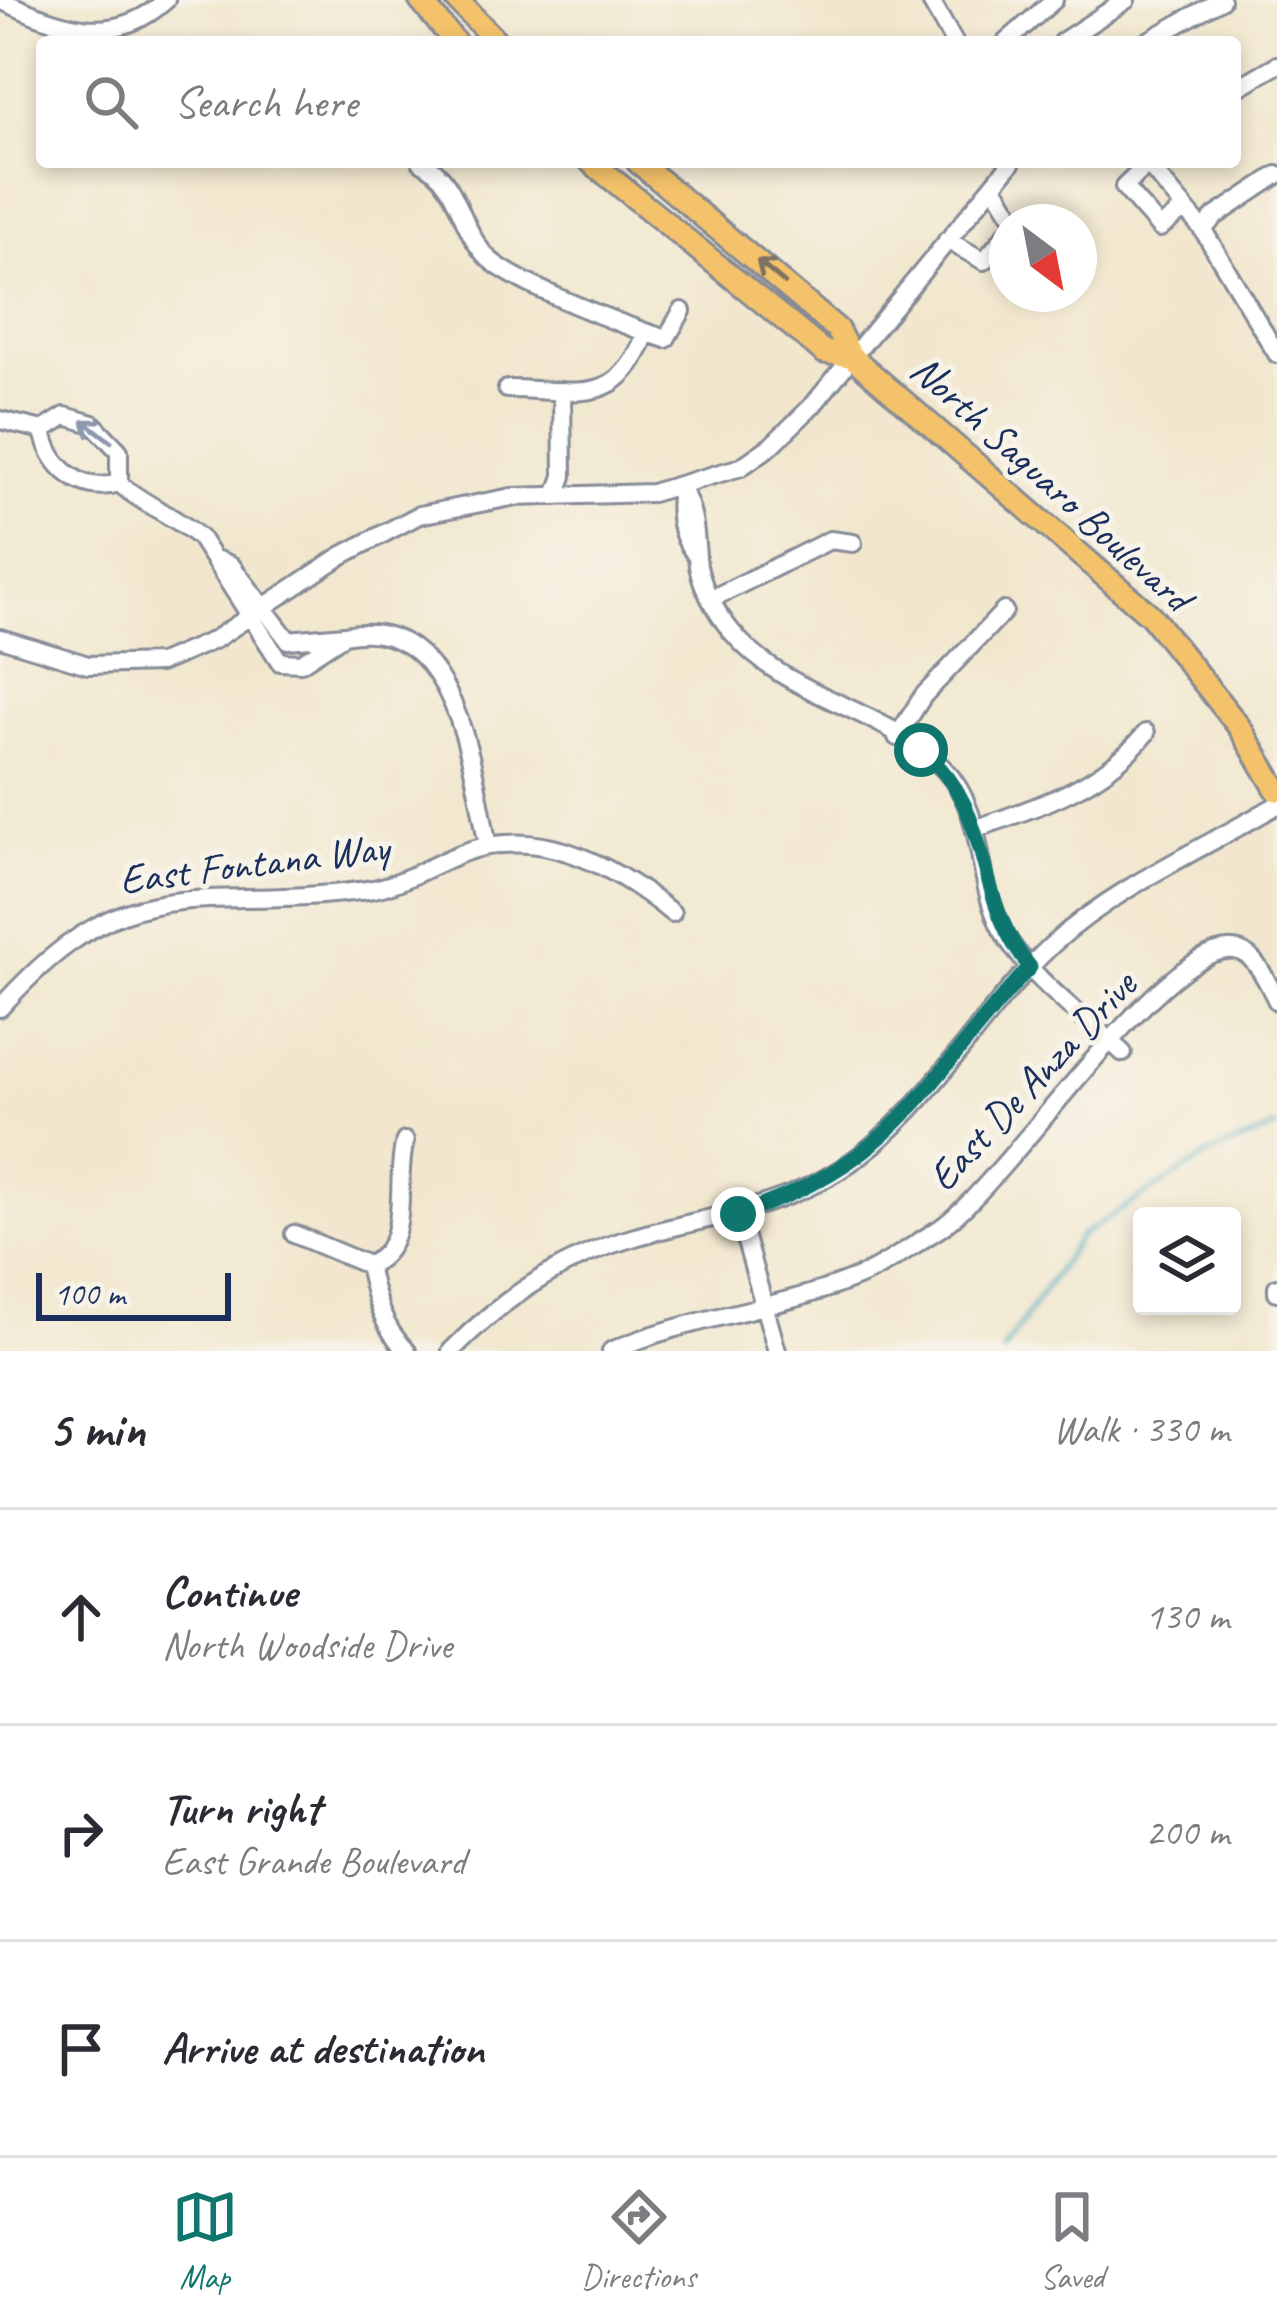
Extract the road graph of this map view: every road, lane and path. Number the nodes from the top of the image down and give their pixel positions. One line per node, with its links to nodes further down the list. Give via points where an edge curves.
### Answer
1 (0, 0): 2 (street, via 58,26 98,32)
2 (166, 0)
3 (420, 0): 10 (main road)
4 (457, 0): 11 (main road)
5 (930, 0): 12 (street)
6 (1054, 0): 13 (street)
7 (1126, 0): 9 (street)
8 (1221, 0): 15 (street)
9 (1099, 7): 14 (street)
10 (450, 36)
11 (491, 36)
12 (951, 36)
13 (1013, 36)
14 (1068, 36)
15 (1157, 36)
16 (1277, 64): 17 (street)
17 (1241, 85)
18 (428, 168): 32 (street, via 505,272)
19 (599, 168): 34 (main road, North Saguaro Boulevard, via 824,352)
20 (645, 168): 34 (main road, North Saguaro Boulevard, one-way to 20, via 837,329)
21 (1007, 168): 25 (street)
22 (1142, 168): 27 (street, via 1124,187 1160,228)
23 (1151, 168): 27 (street)
24 (1277, 175): 28 (street)
25 (993, 185): 26 (street); 29 (street)
26 (1005, 204)
27 (1185, 208): 28 (street)
28 (1204, 230): 33 (street)
29 (947, 240): 30 (street, via 985,262); 34 (street)
30 (989, 257)
31 (682, 311): 32 (street, via 666,339)
32 (646, 333): 36 (street, via 622,380)
33 (1277, 354)
34 (851, 356): 40 (street, via 756,458); 52 (main road, North Saguaro Boulevard, via 1151,616 1240,728)
35 (507, 389): 36 (street)
36 (557, 391): 41 (street, via 563,476)
37 (0, 420): 38 (street)
38 (43, 430): 39 (street, via 66,473 91,486); 39 (street, one-way to 38, via 122,458 93,424 65,416)
39 (119, 483): 45 (street, via 146,507 184,523 231,566)
40 (681, 488): 41 (street); 43 (street, via 687,544)
41 (556, 496): 45 (street, via 467,502 419,515)
42 (853, 544): 43 (street, via 830,540)
43 (711, 599): 51 (street, via 750,652)
44 (1004, 611): 51 (street, via 923,696)
45 (255, 613): 47 (street, via 180,657 137,666 88,665); 48 (street); 49 (street, via 269,652)
46 (344, 635): 48 (street); 49 (street); 55 (street, via 394,639 441,681 466,734)
47 (0, 638)
48 (294, 643): 49 (street)
49 (292, 664)
50 (1147, 733): 54 (street, via 1091,781)
51 (897, 737): 54 (street, via 944,768)
52 (1277, 790)
53 (1277, 805): 57 (street, via 1090,914)
54 (977, 828): 57 (street, via 994,911)
55 (488, 846): 56 (street, East Fontana Way, via 548,846 582,857); 59 (street, East Fontana Way, via 366,890 126,909 54,951)
56 (672, 913)
57 (1030, 967): 60 (street); 63 (street, via 880,1140 824,1180)
58 (1277, 1001): 60 (street, East De Anza Drive, via 1250,956 1226,950 1151,996)
59 (0, 1008)
60 (1108, 1039): 61 (street); 66 (street, East De Anza Drive, via 1003,1172 943,1227 866,1274)
61 (1123, 1053)
62 (405, 1142): 65 (street, via 395,1245)
63 (738, 1214): 66 (street); 68 (street, via 638,1236 565,1264 504,1303)
64 (294, 1234): 65 (street)
65 (368, 1265): 67 (street, via 390,1334)
66 (766, 1306): 69 (street, East De Anza Drive); 70 (street)
67 (407, 1351)
68 (451, 1351)
69 (610, 1351)
70 (777, 1351)

